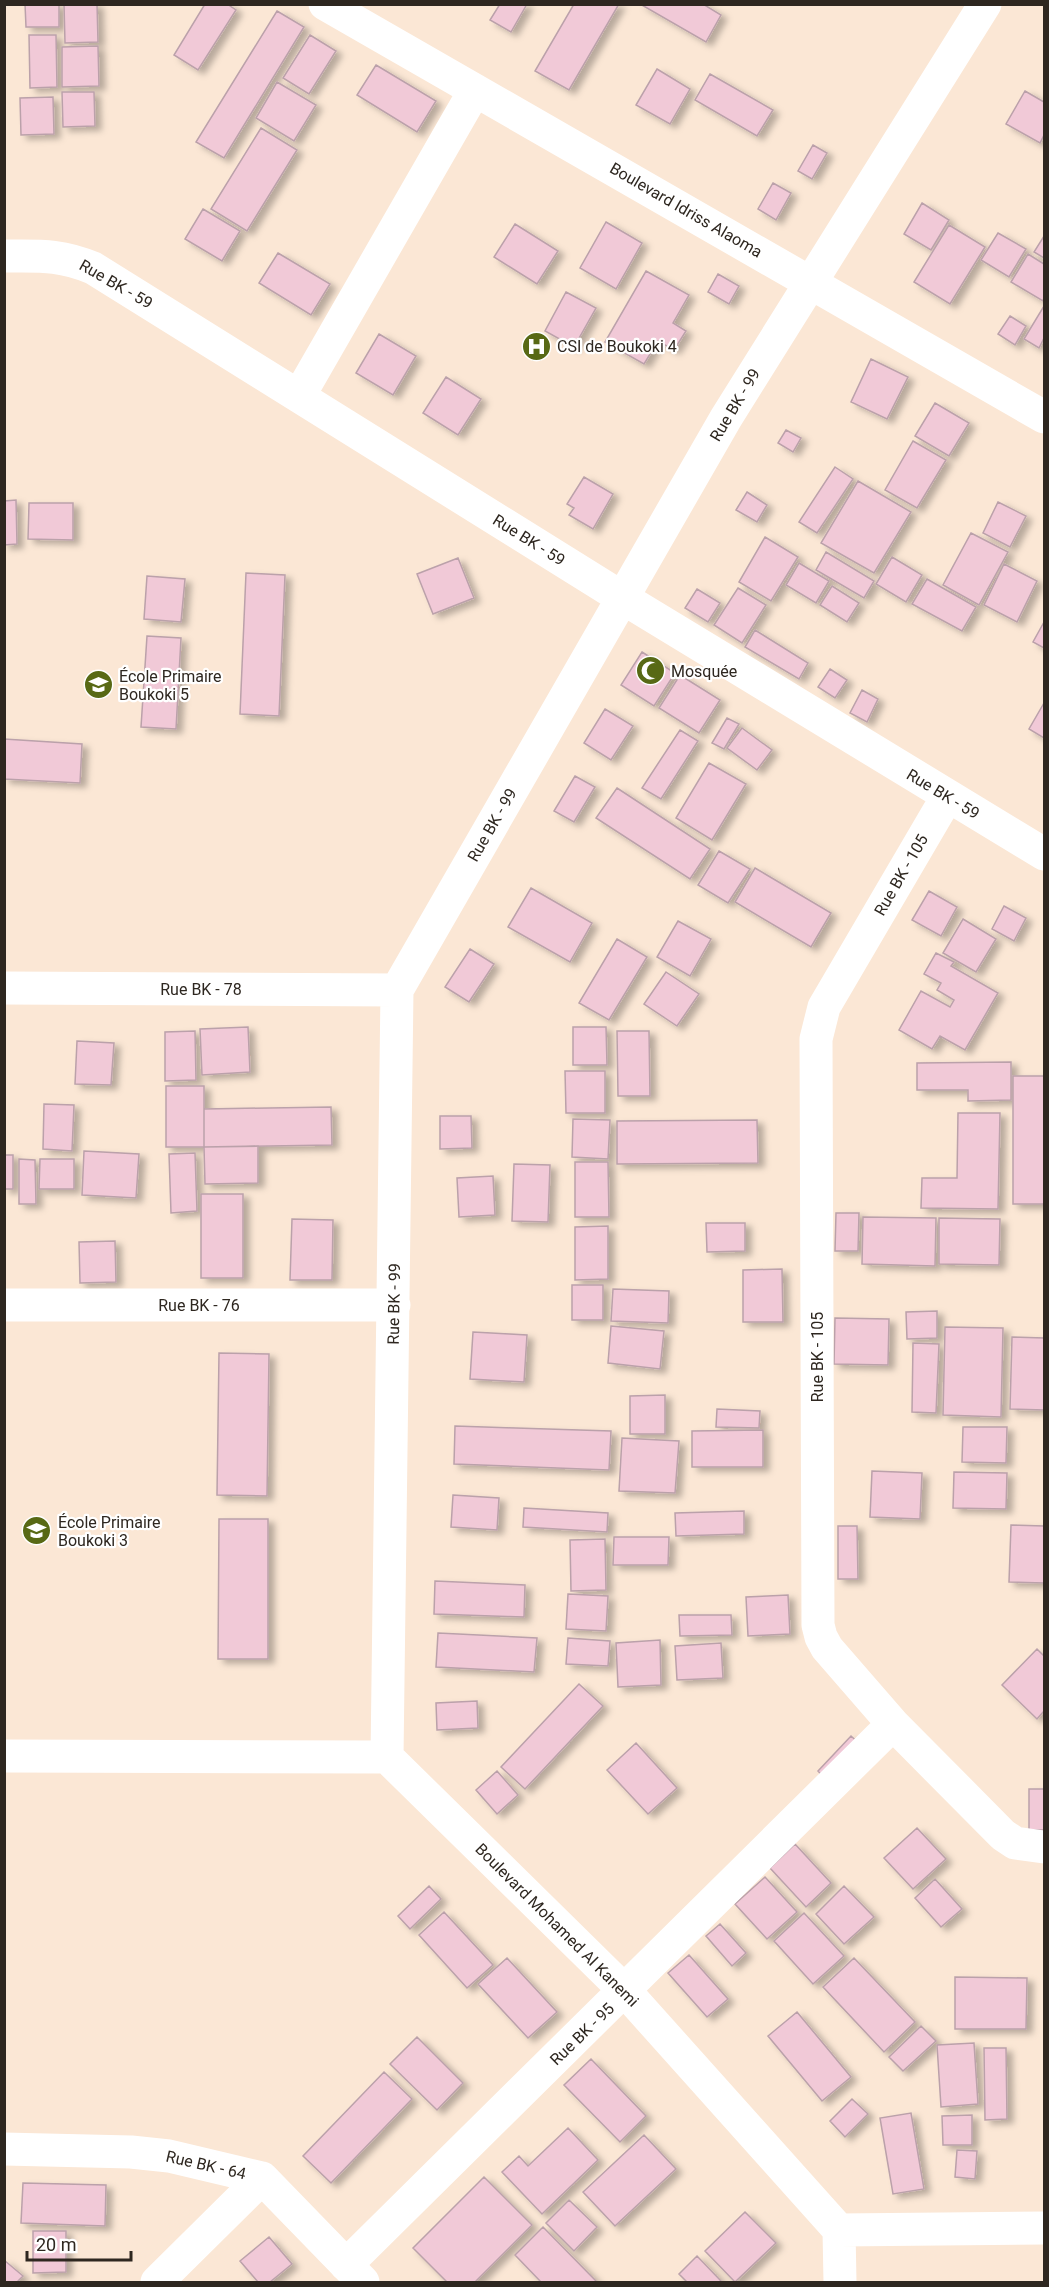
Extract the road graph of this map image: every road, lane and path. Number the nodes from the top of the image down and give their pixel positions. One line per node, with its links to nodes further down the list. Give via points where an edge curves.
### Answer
1 (326, 4): 3 (street, Boulevard Idriss Alaoma)
2 (985, 4): 5 (street, Rue BK - 99)
3 (476, 90): 5 (street, Boulevard Idriss Alaoma); 6 (street)
4 (4, 256): 6 (street, Rue BK - 59, via 52,256 93,268)
5 (811, 281): 7 (street, Boulevard Idriss Alaoma); 8 (street, Rue BK - 99)
6 (299, 396): 8 (street, Rue BK - 59)
7 (1044, 417)
8 (621, 597): 9 (street, Rue BK - 59); 12 (street, Rue BK - 99)
9 (947, 797): 10 (street, Rue BK - 59); 15 (street, Rue BK - 105, via 824,1007 816,1039 818,1625 827,1648)
10 (1044, 854)
11 (4, 988): 12 (street, Rue BK - 78)
12 (397, 990): 14 (street, Rue BK - 99)
13 (4, 1305): 14 (street, Rue BK - 76)
14 (394, 1305): 17 (street, Rue BK - 99)
15 (893, 1724): 18 (street, Rue BK - 105, via 1003,1835 1015,1843); 19 (street, Rue BK - 95)
16 (4, 1756): 17 (street)
17 (387, 1757): 19 (street, Boulevard Mohamed Al Kanemi)
18 (1044, 1847)
19 (625, 1991): 23 (street, Boulevard Mohamed Al Kanemi); 24 (street, Rue BK - 95)
20 (4, 2149): 21 (street, Rue BK - 64, via 160,2154)
21 (262, 2178): 24 (street, Rue BK - 64); 25 (street)
22 (1044, 2228): 23 (street)
23 (839, 2230): 26 (street)
24 (354, 2274)
25 (156, 2283)
26 (840, 2283)

